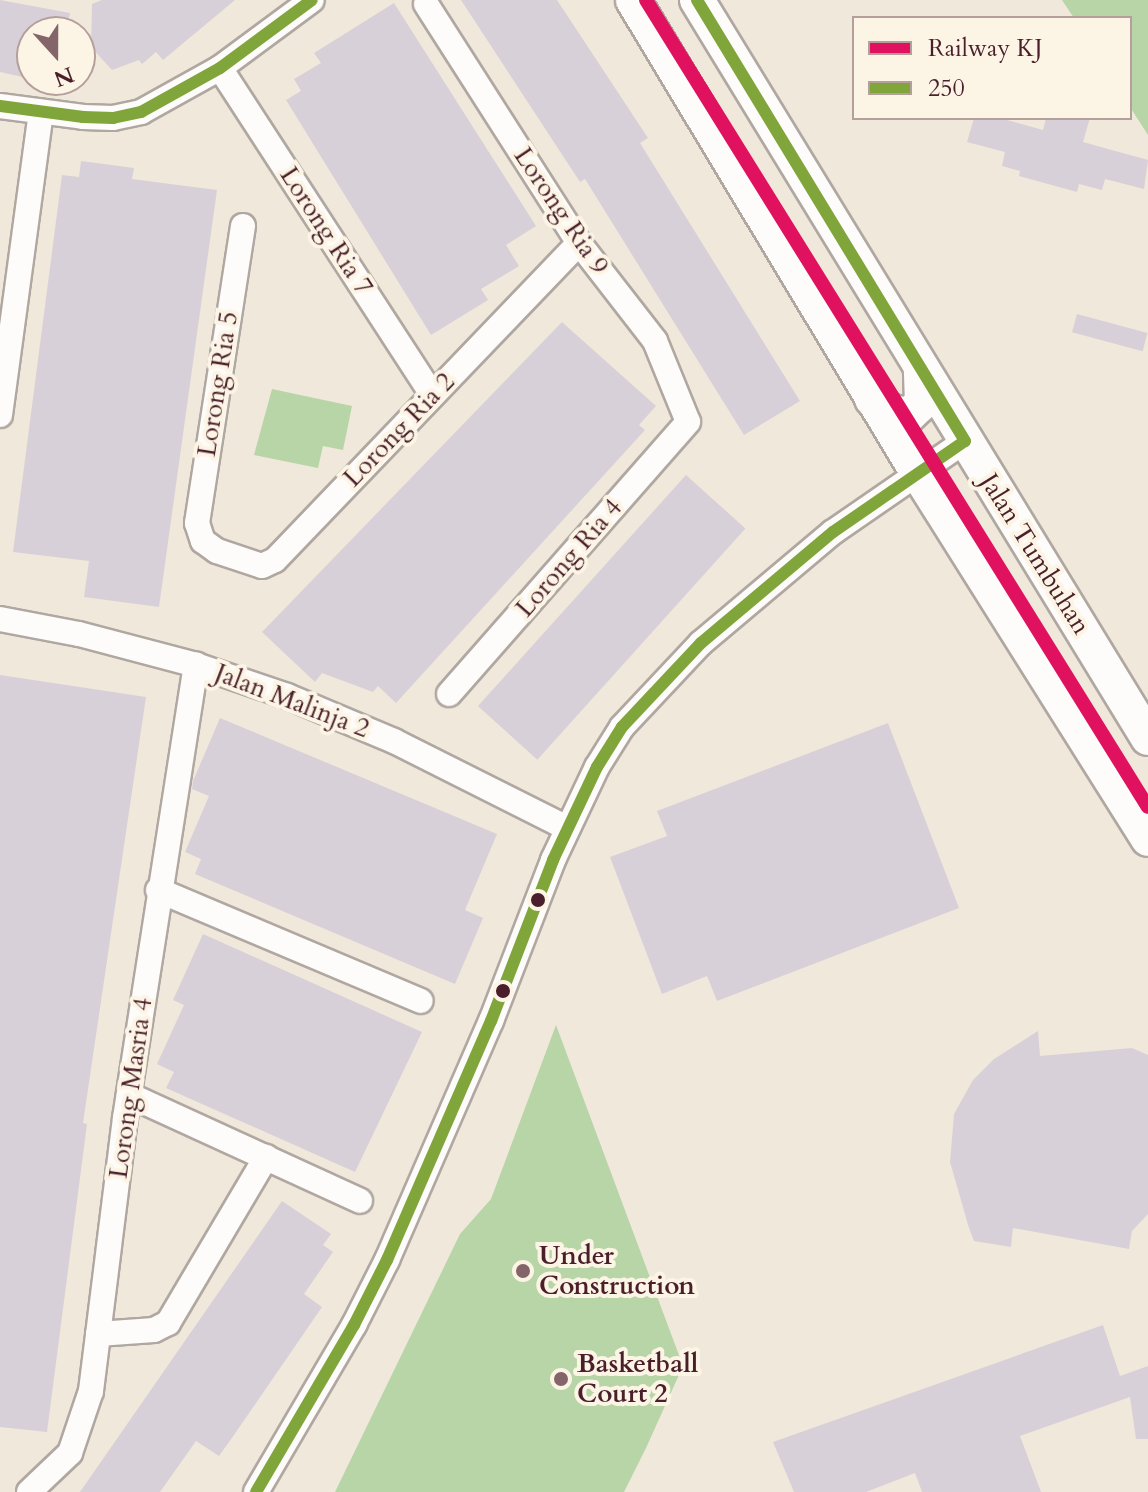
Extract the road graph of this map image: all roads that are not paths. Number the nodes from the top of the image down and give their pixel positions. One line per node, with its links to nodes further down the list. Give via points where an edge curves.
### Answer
1 (312, 0): 5 (street)
2 (633, 0): 12 (main road)
3 (697, 0): 10 (main road, Jalan Tumbuhan)
4 (426, 4): 9 (street, Lorong Ria 9)
5 (220, 68): 7 (street, via 154,107 127,115); 11 (street, Lorong Ria 7)
6 (0, 106): 7 (street)
7 (41, 112): 13 (street)
8 (243, 226): 18 (street, Lorong Ria 5, via 197,523)
9 (579, 243): 11 (street, Lorong Ria 2); 14 (street, Lorong Ria 9, via 655,341)
10 (921, 368): 12 (main road, via 922,403 909,415); 15 (main road, Jalan Tumbuhan)
11 (432, 394): 18 (street, Lorong Ria 2, via 272,563 256,566)
12 (872, 399): 16 (main road)
13 (0, 415)
14 (688, 422): 22 (street, Lorong Ria 4)
15 (965, 441): 16 (street); 17 (main road, Jalan Tumbuhan)
16 (919, 475): 19 (main road); 24 (street, via 833,532 701,643 622,727)
17 (1026, 538): 19 (main road, via 994,509 980,507 967,514 962,529); 23 (main road, Jalan Tumbuhan)
18 (203, 541)
19 (975, 565): 25 (main road)
20 (0, 619): 21 (street, Jalan Malinja 2)
21 (196, 665): 24 (street, Jalan Malinja 2, via 394,741); 26 (street, Lorong Masria 4)
22 (449, 694)
23 (1148, 738)
24 (567, 828): 33 (street, via 387,1260)
25 (1148, 839)
26 (158, 890): 27 (street); 28 (street, Lorong Masria 4)
27 (421, 1001)
28 (129, 1095): 29 (street); 31 (street, Lorong Masria 4)
29 (266, 1157): 30 (street); 31 (street, via 168,1323 154,1330)
30 (360, 1201)
31 (98, 1334): 32 (street, Lorong Masria 4, via 91,1391 70,1453)
32 (29, 1492)
33 (256, 1492)

